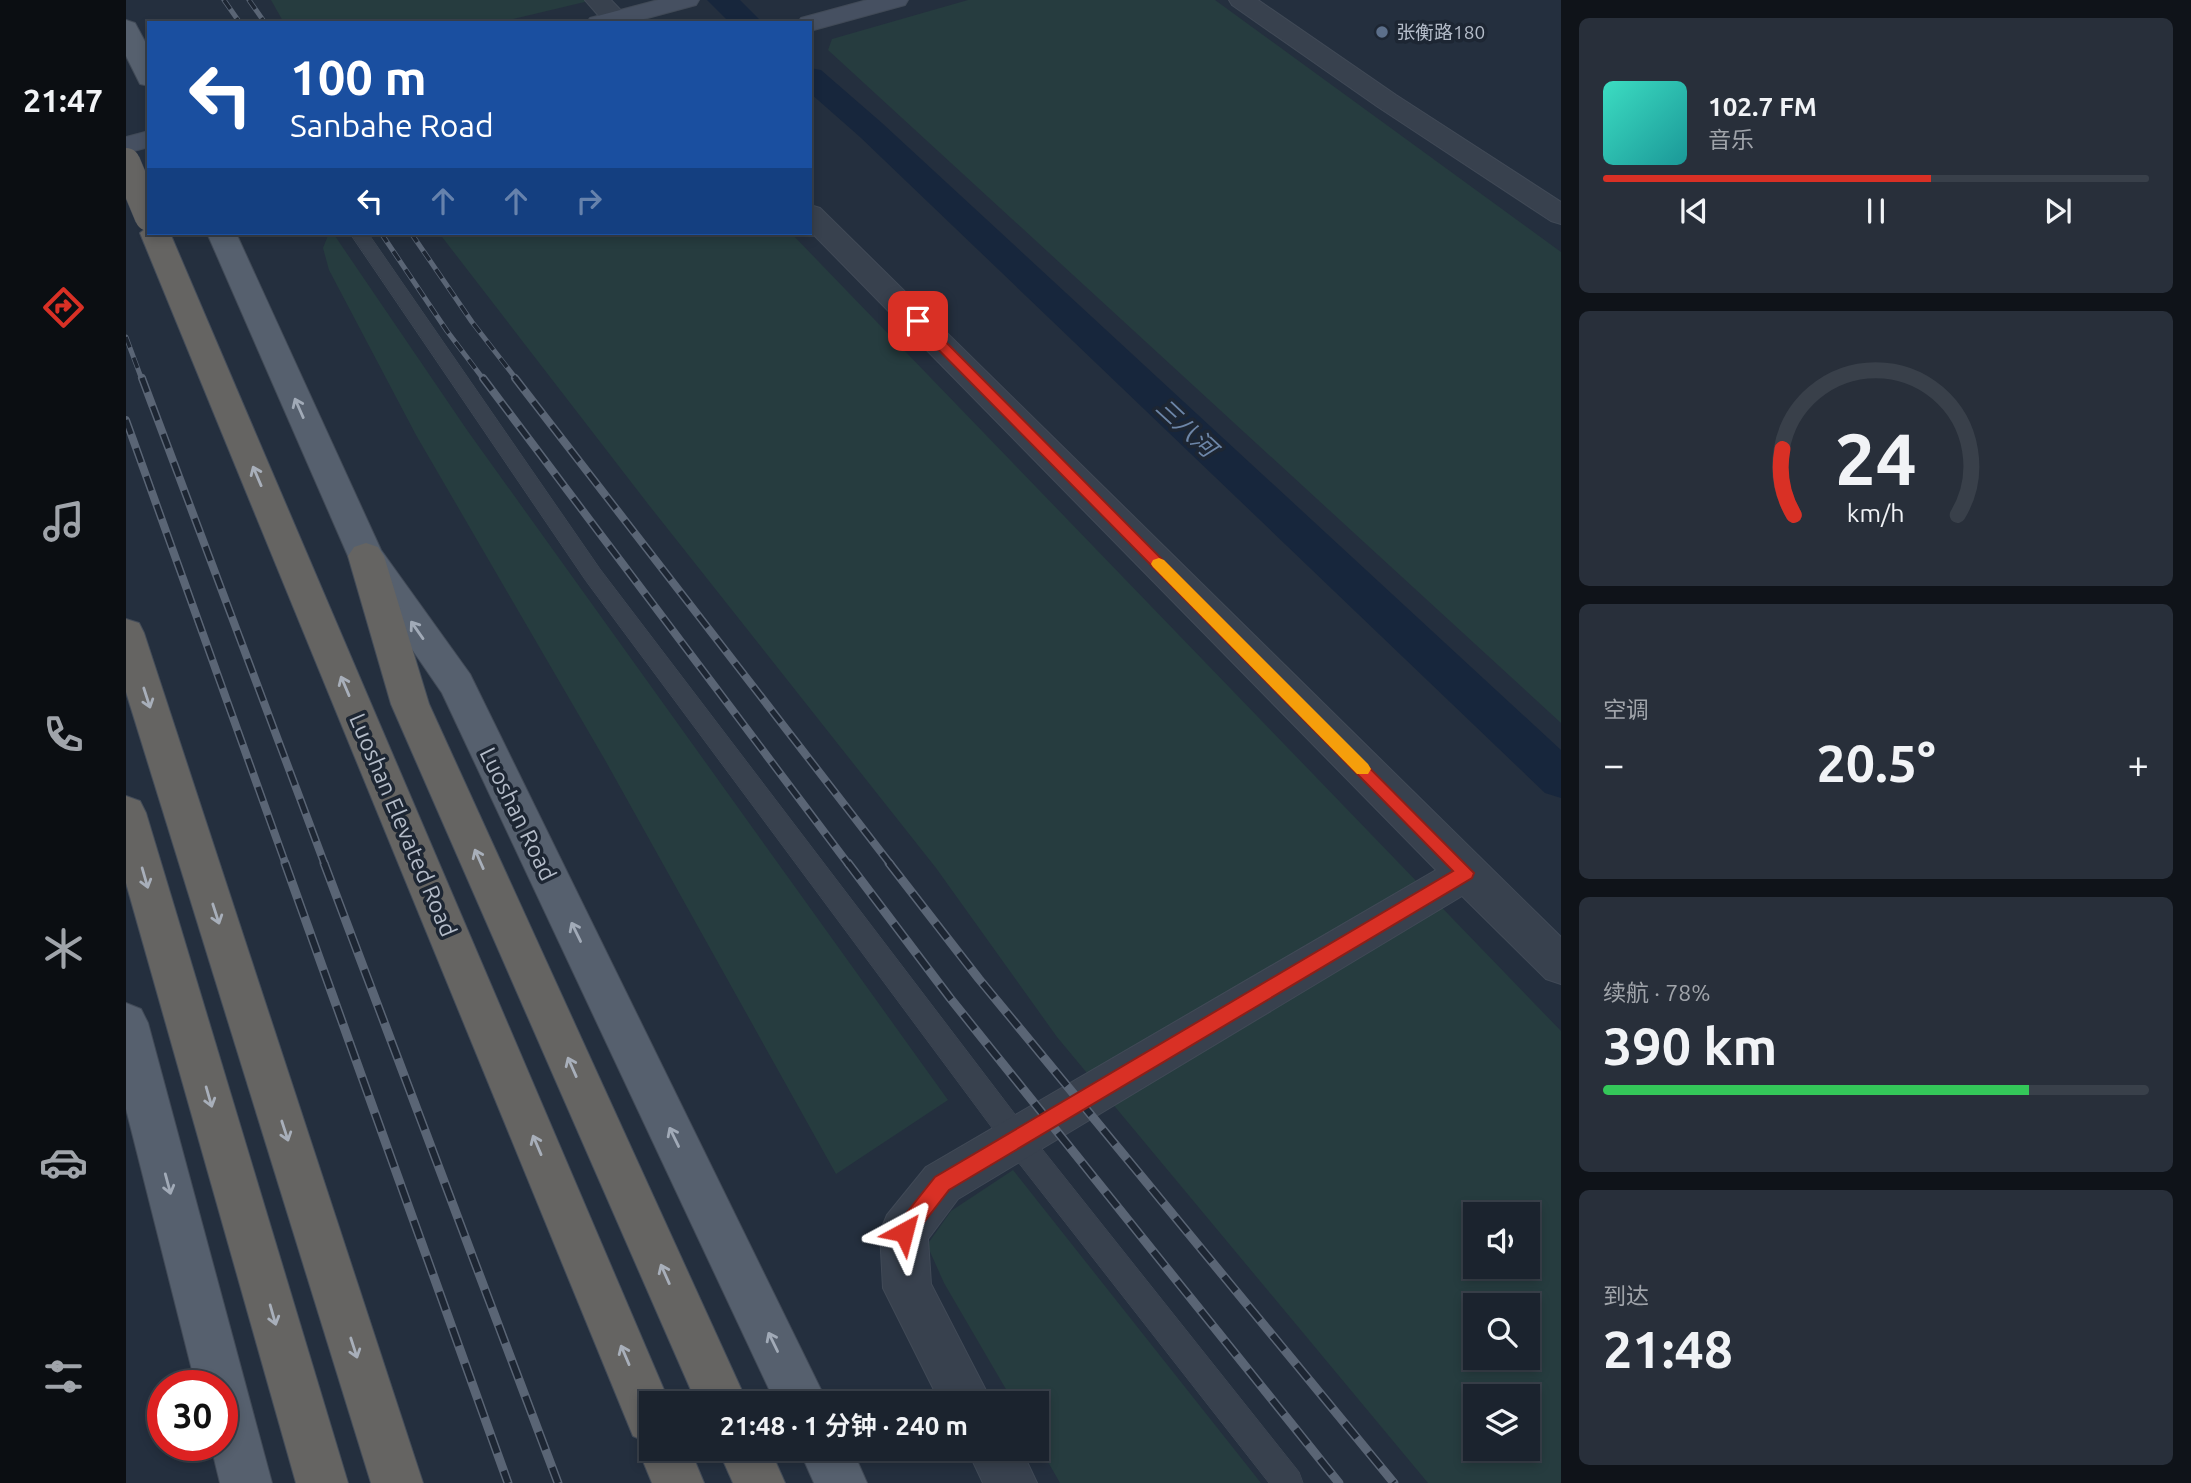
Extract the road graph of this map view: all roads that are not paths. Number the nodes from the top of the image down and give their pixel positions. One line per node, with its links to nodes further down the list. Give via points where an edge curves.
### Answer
1 (597, 0): 5 (street)
2 (687, 0): 5 (main road)
3 (896, 0): 6 (main road)
4 (1241, 0): 15 (street)
5 (612, 21)
6 (812, 22)
7 (126, 28): 8 (main road)
8 (147, 74)
9 (147, 140): 10 (main road)
10 (126, 145)
11 (126, 162): 14 (highway, bridge)
12 (126, 188): 13 (main road)
13 (147, 188)
14 (147, 212)
15 (1561, 215)
16 (812, 216): 23 (street)
17 (157, 235): 28 (highway, Luoshan Elevated Road, one-way to 17)
18 (222, 235): 20 (main road, Luoshan Road, one-way to 18)
19 (360, 235): 26 (lane, via 593,575)
20 (366, 556): 29 (highway, one-way to 20, via 410,704); 30 (main road, Luoshan Road, one-way to 20, via 457,685)
21 (126, 632): 39 (highway, one-way to 39)
22 (126, 813): 38 (highway, one-way to 38)
23 (1466, 873): 24 (street); 26 (street)
24 (1561, 965)
25 (126, 1023): 27 (main road, one-way to 27)
26 (1017, 1139): 31 (street, via 942,1183 904,1232 907,1288); 44 (lane)
27 (217, 1370)
28 (640, 1391)
29 (717, 1391)
30 (797, 1391)
31 (961, 1391)
32 (238, 1452): 37 (main road)
33 (669, 1461): 40 (highway)
34 (749, 1461): 41 (highway)
35 (831, 1461): 42 (main road)
36 (999, 1461): 43 (street)
37 (246, 1483)
38 (322, 1483)
39 (397, 1483)
40 (678, 1483)
41 (759, 1483)
42 (841, 1483)
43 (1011, 1483)
44 (1288, 1483)

